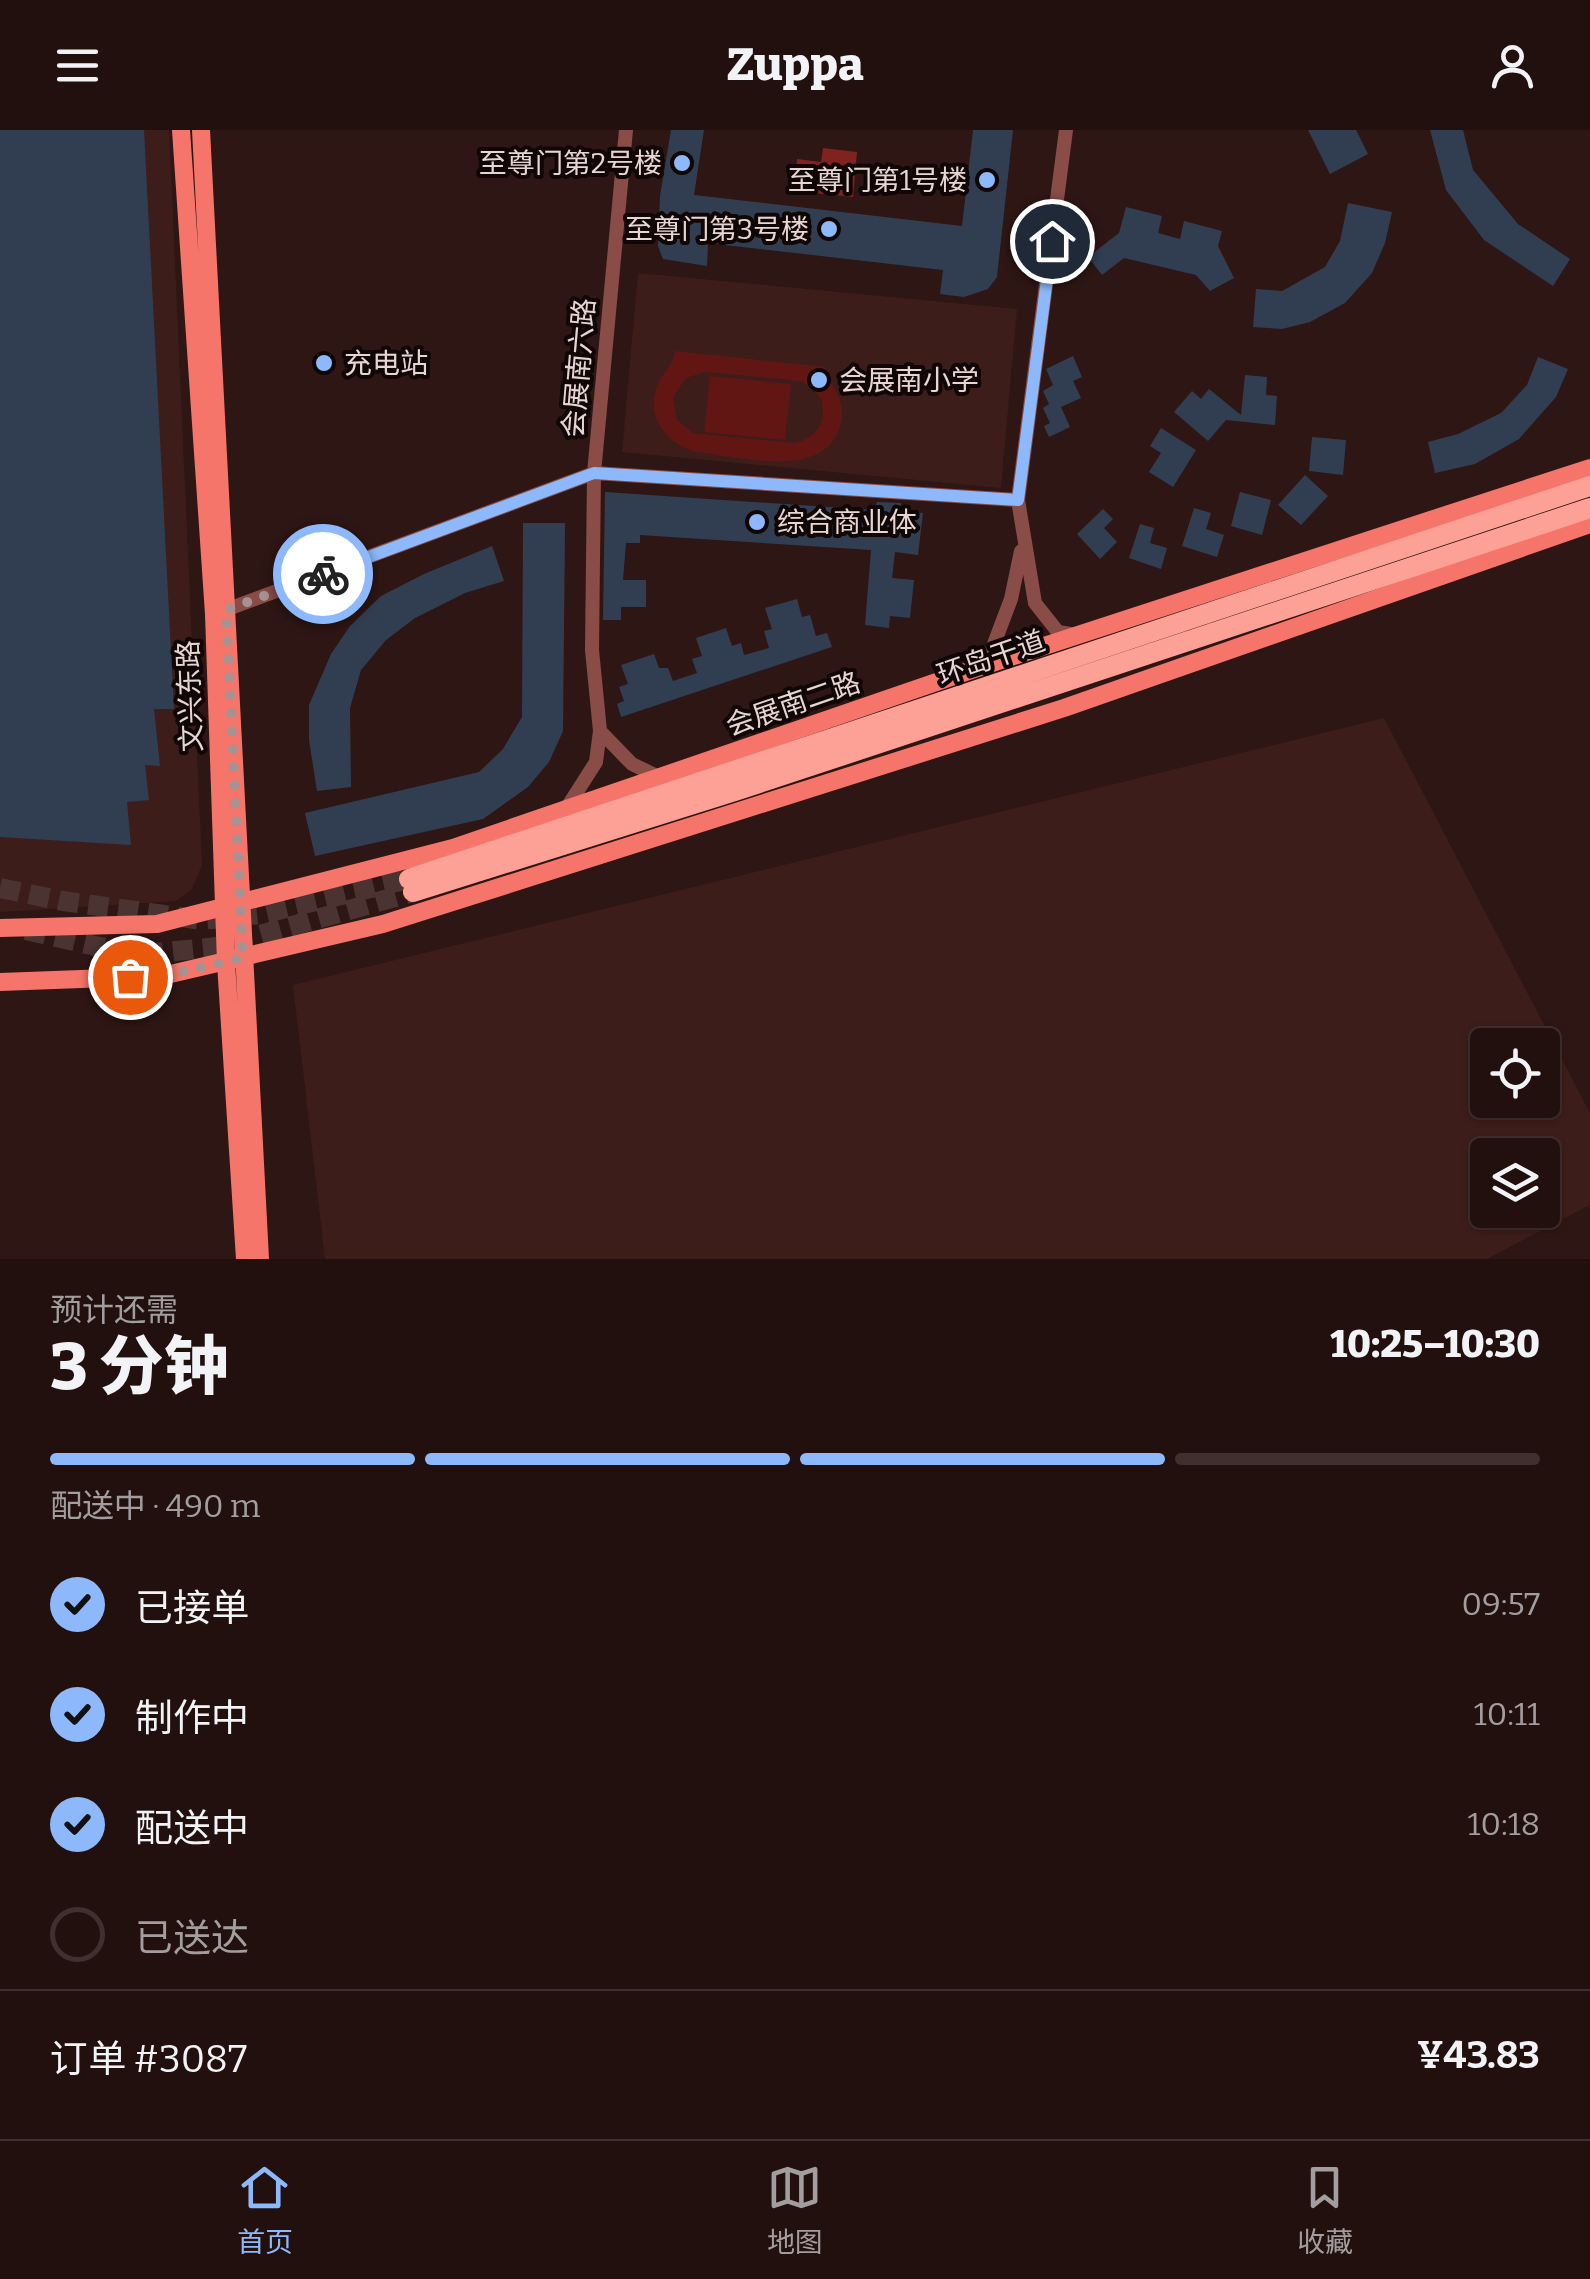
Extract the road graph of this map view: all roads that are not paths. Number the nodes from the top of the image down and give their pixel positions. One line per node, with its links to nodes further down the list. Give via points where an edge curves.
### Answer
1 (181, 130): 12 (main road, 文兴东路)
2 (201, 130): 12 (main road, 文兴东路)
3 (626, 130): 6 (street, 会展南六路)
4 (1066, 130): 8 (street)
5 (1590, 468): 13 (main road, 会展南二路)
6 (594, 473): 8 (street); 12 (street); 15 (street, 会展南六路, via 592,650)
7 (1590, 486): 9 (highway, 环岛干道, via 411,885 751,786)
8 (1018, 500): 11 (street)
9 (1590, 508)
10 (1590, 524): 20 (main road, via 1064,708 401,919)
11 (1023, 540): 13 (street, via 1035,604 1058,632); 14 (street, via 1012,599)
12 (220, 612): 18 (main road, 文兴东路)
13 (1077, 635): 14 (main road, 会展南二路)
14 (986, 665): 16 (main road, 会展南二路)
15 (600, 731): 16 (street, via 632,764); 17 (street, via 596,762)
16 (661, 778): 17 (main road, 会展南二路)
17 (566, 810): 18 (main road, 会展南二路, via 453,848)
18 (233, 904): 19 (main road, 会展南二路, via 157,924); 20 (main road, 文兴东路)
19 (0, 928)
20 (235, 961): 21 (main road, via 162,976); 22 (main road, 文兴东路); 23 (main road, 文兴东路)
21 (0, 982)
22 (245, 1259)
23 (260, 1259)

